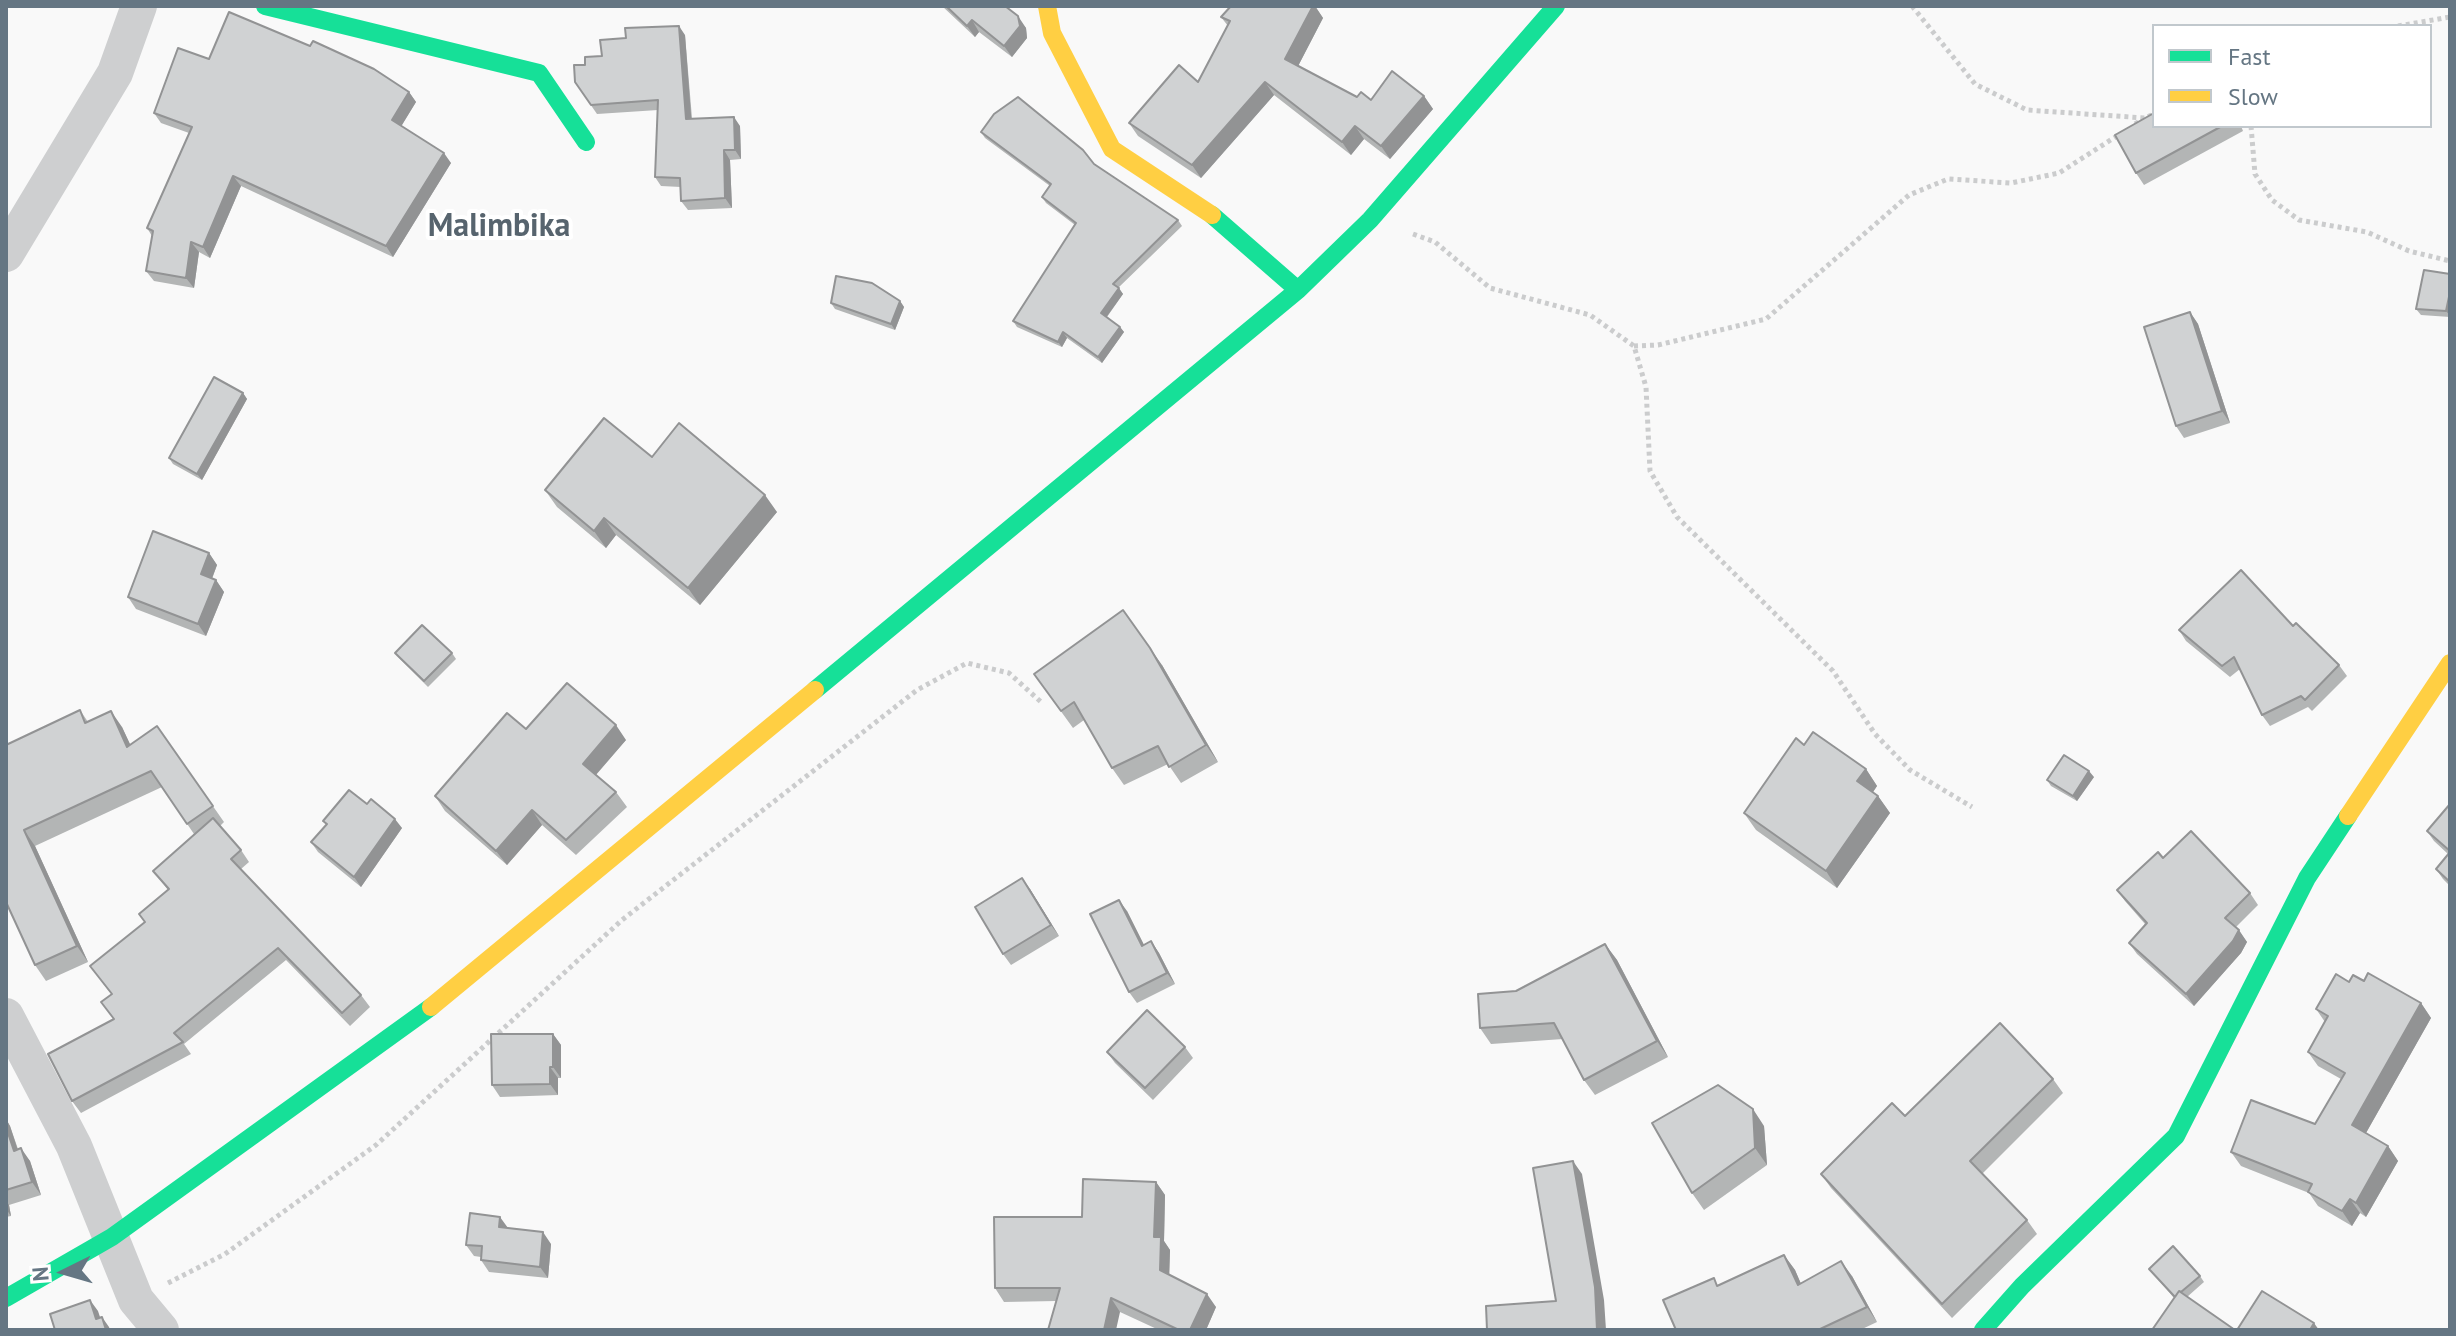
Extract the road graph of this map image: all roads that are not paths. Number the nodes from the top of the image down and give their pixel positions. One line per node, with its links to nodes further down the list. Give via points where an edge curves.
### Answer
1 (139, 6): 6 (street, via 115,73)
2 (265, 6): 5 (main road, via 539,73)
3 (1047, 6): 7 (main road, via 1052,33 1112,149 1216,218)
4 (1556, 6): 7 (main road, via 1370,220)
5 (586, 142)
6 (6, 254)
7 (1298, 290): 10 (main road, via 410,1025)
8 (2450, 663): 13 (main road, via 2307,878 2176,1136)
9 (6, 1016): 10 (street, via 74,1146)
10 (112, 1237): 11 (main road); 12 (street, via 136,1300)
11 (6, 1298)
12 (161, 1330)
13 (1983, 1330)

